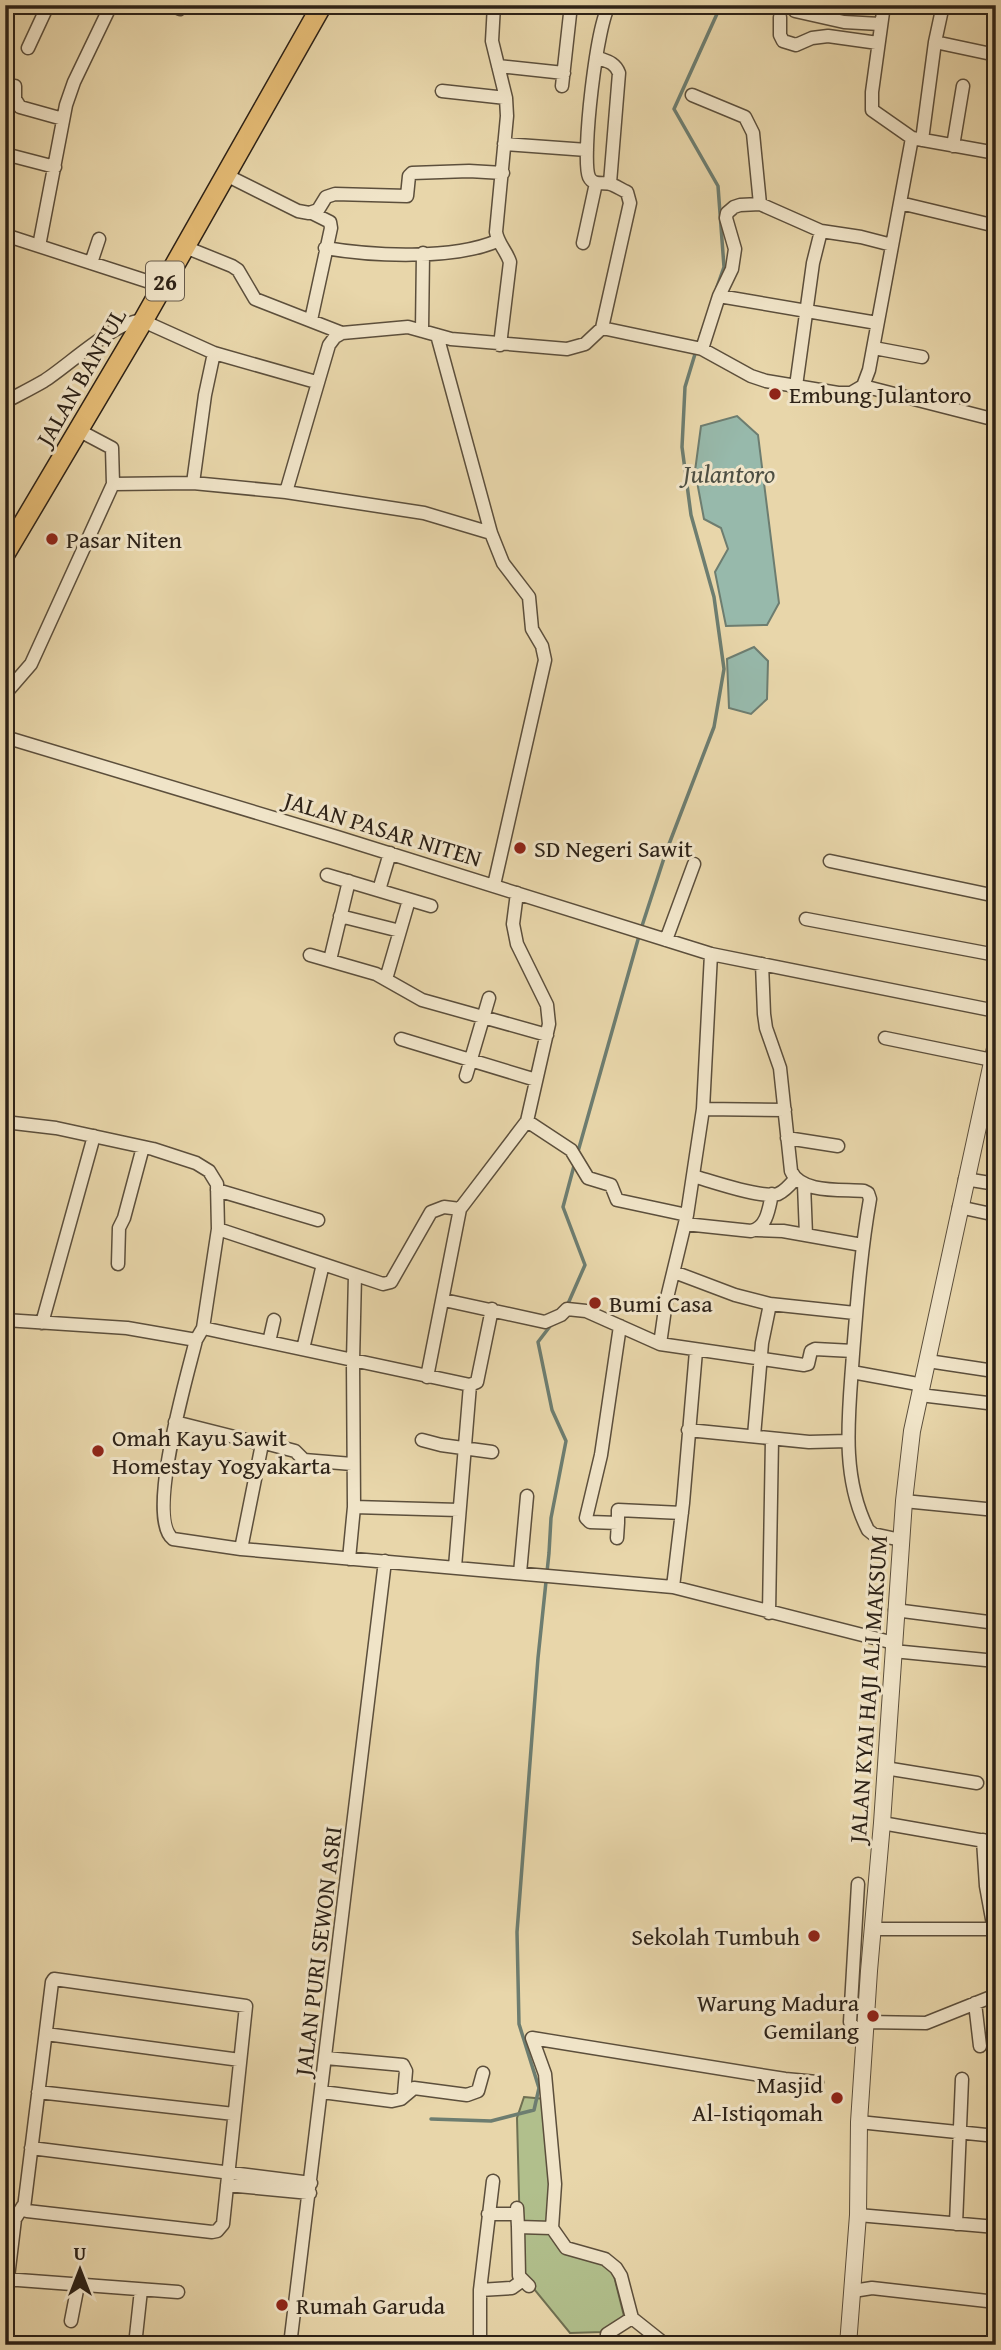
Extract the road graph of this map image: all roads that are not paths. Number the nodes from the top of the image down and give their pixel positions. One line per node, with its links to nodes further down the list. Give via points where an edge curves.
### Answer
1 (48, 5): 14 (street)
2 (111, 5): 23 (street, via 74,82)
3 (322, 5): 32 (main road, JALAN BANTUL / 26)
4 (494, 5): 17 (street, via 492,41)
5 (571, 5): 17 (street, via 563,80)
6 (610, 5): 16 (street)
7 (884, 5): 11 (street)
8 (943, 5): 12 (street)
9 (795, 11): 11 (street, via 834,21)
10 (780, 17): 13 (street, via 780,35 790,44 828,36)
11 (880, 24): 13 (street)
12 (935, 42): 15 (street); 24 (street)
13 (878, 43): 24 (street, via 872,109)
14 (28, 48)
15 (996, 55)
16 (596, 57): 27 (street); 34 (street, via 611,62 619,74)
17 (498, 65): 22 (street)
18 (15, 86): 23 (street, via 20,107)
19 (963, 86): 26 (street)
20 (442, 91): 22 (street)
21 (692, 94): 36 (street, via 744,117 753,133)
22 (506, 98): 25 (street)
23 (63, 120): 30 (street)
24 (917, 139): 26 (street); 35 (street)
25 (504, 144): 27 (street); 31 (street)
26 (953, 145): 28 (street)
27 (587, 150): 33 (street, via 588,176)
28 (996, 153)
29 (5, 154): 30 (street)
30 (55, 167): 45 (street)
31 (503, 173): 37 (street, via 412,173 407,196 335,194); 42 (street)
32 (226, 175): 37 (street, via 298,211); 46 (main road, JALAN BANTUL / 26)
33 (596, 183): 34 (street); 43 (street)
34 (610, 183): 56 (street, via 627,192 630,203)
35 (900, 203): 38 (street); 44 (street)
36 (760, 204): 39 (street); 51 (street, via 740,205 727,213 735,255)
37 (312, 213): 47 (street, via 330,222)
38 (996, 226)
39 (821, 231): 44 (street); 52 (street)
40 (5, 235): 45 (street)
41 (99, 239): 49 (street)
42 (497, 241): 48 (street, via 474,249); 60 (street, via 510,262)
43 (583, 243)
44 (892, 245): 55 (street)
45 (39, 246): 49 (street)
46 (185, 247): 50 (main road, JALAN BANTUL / 26); 53 (street, via 238,270 255,299)
47 (325, 248): 48 (street); 53 (street)
48 (424, 253): 57 (street)
49 (92, 263): 50 (street)
50 (162, 286): 54 (main road, JALAN BANTUL / 26)
51 (719, 296): 52 (street); 61 (street)
52 (806, 312): 55 (street); 66 (street)
53 (311, 320): 58 (street)
54 (143, 321): 63 (street); 68 (street, via 119,326 45,380); 70 (main road, JALAN BANTUL / 26)
55 (877, 323): 62 (street)
56 (602, 328): 60 (street, via 574,348); 61 (street)
57 (422, 331): 58 (street, via 402,327); 59 (street)
58 (342, 333): 65 (street, via 329,345)
59 (437, 335): 60 (street); 74 (street)
60 (500, 345)
61 (695, 347): 66 (street, via 755,378)
62 (874, 348): 64 (street); 67 (street)
63 (214, 353): 65 (street); 71 (street)
64 (922, 357)
65 (316, 382): 73 (street)
66 (796, 386): 67 (street, via 845,393)
67 (863, 386): 69 (street)
68 (5, 402)
69 (996, 420)
70 (78, 430): 72 (street, via 112,448); 75 (main road, JALAN BANTUL / 26)
71 (193, 483): 72 (street); 73 (street)
72 (113, 484): 76 (street, via 31,664)
73 (286, 492): 74 (street, via 424,513)
74 (491, 533): 83 (street, via 503,563 529,597 532,629 545,653)
75 (5, 554)
76 (5, 694)
77 (5, 737): 78 (street, JALAN PASAR NITEN)
78 (390, 853): 83 (street, JALAN PASAR NITEN); 84 (street)
79 (830, 861): 86 (street)
80 (694, 864): 92 (street)
81 (327, 875): 82 (street)
82 (349, 881): 84 (street); 89 (street)
83 (494, 886): 85 (street, JALAN PASAR NITEN)
84 (379, 890): 87 (street)
85 (517, 893): 92 (street, JALAN PASAR NITEN); 102 (street, via 515,934 548,1010)
86 (996, 896)
87 (409, 900): 88 (street); 91 (street)
88 (431, 906)
89 (340, 916): 91 (street); 96 (street)
90 (806, 919): 95 (street)
91 (400, 931): 98 (street)
92 (666, 940): 93 (street, JALAN PASAR NITEN)
93 (711, 954): 97 (street, JALAN PASAR NITEN); 109 (street)
94 (310, 955): 96 (street)
95 (996, 955)
96 (330, 960): 98 (street)
97 (761, 964): 100 (street, JALAN PASAR NITEN); 110 (street, via 766,1028 780,1068)
98 (386, 979): 101 (street, via 416,998)
99 (489, 998): 101 (street)
100 (996, 1011)
101 (483, 1018): 102 (street); 106 (street)
102 (547, 1035): 108 (street)
103 (885, 1038): 105 (street)
104 (401, 1039): 106 (street)
105 (994, 1052): 118 (street, JALAN KYAI HAJI ALI MAKSUM)
106 (471, 1059): 107 (street); 108 (street)
107 (466, 1076)
108 (536, 1080): 111 (street)
109 (704, 1109): 110 (street); 117 (street)
110 (785, 1110): 114 (street)
111 (527, 1121): 124 (street); 126 (street, via 571,1150 588,1178 611,1185 619,1201)
112 (5, 1122): 113 (street)
113 (94, 1136): 116 (street); 142 (street)
114 (788, 1139): 115 (street); 119 (street, via 791,1171)
115 (838, 1146)
116 (143, 1147): 121 (street, via 196,1163 209,1171); 132 (street, via 119,1228)
117 (693, 1177): 122 (street); 126 (street)
118 (965, 1179): 120 (street); 123 (street, JALAN KYAI HAJI ALI MAKSUM)
119 (799, 1181): 122 (street); 130 (street); 131 (street, via 869,1193)
120 (996, 1184)
121 (217, 1190): 127 (street); 128 (street)
122 (772, 1194): 129 (street)
123 (959, 1207): 125 (street); 151 (street, JALAN KYAI HAJI ALI MAKSUM)
124 (460, 1209): 135 (street, via 444,1207 431,1213 391,1282); 136 (street)
125 (996, 1215)
126 (686, 1219): 129 (street); 134 (street)
127 (318, 1220)
128 (218, 1229): 133 (street); 144 (street)
129 (757, 1230): 130 (street)
130 (806, 1235): 131 (street)
131 (862, 1245): 139 (street)
132 (118, 1264)
133 (323, 1264): 135 (street); 147 (street)
134 (674, 1272): 137 (street); 146 (street)
135 (355, 1275): 152 (street)
136 (444, 1300): 138 (street); 155 (street)
137 (770, 1304): 139 (street); 150 (street)
138 (492, 1309): 143 (street, via 545,1322 576,1308); 156 (street, via 477,1382)
139 (855, 1313): 149 (street)
140 (5, 1320): 142 (street)
141 (274, 1320): 145 (street)
142 (42, 1323): 144 (street)
143 (620, 1326): 146 (street); 175 (street, via 601,1455 586,1516 590,1522)
144 (200, 1334): 145 (street); 159 (street)
145 (269, 1342): 147 (street)
146 (660, 1344): 148 (street)
147 (303, 1349): 152 (street)
148 (696, 1351): 150 (street); 160 (street)
149 (853, 1351): 150 (street, via 815,1349 804,1366); 154 (street)
150 (760, 1360): 161 (street)
151 (928, 1360): 153 (street); 157 (street, JALAN KYAI HAJI ALI MAKSUM)
152 (353, 1361): 155 (street); 168 (street)
153 (994, 1371)
154 (852, 1372): 157 (street); 164 (street)
155 (427, 1377): 156 (street)
156 (470, 1385): 166 (street)
157 (921, 1390): 158 (street); 170 (street, JALAN KYAI HAJI ALI MAKSUM)
158 (996, 1404)
159 (175, 1422): 165 (street); 178 (street, via 162,1506 168,1536)
160 (688, 1430): 161 (street); 174 (street)
161 (754, 1436): 162 (street)
162 (772, 1439): 164 (street); 185 (street)
163 (422, 1440): 166 (street)
164 (848, 1441): 177 (street, via 852,1483 866,1526 873,1534)
165 (261, 1442): 168 (street, via 295,1451 304,1460); 178 (street)
166 (464, 1449): 167 (street); 172 (street)
167 (492, 1452)
168 (352, 1464): 171 (street)
169 (527, 1496): 182 (street)
170 (904, 1501): 173 (street); 177 (street, JALAN KYAI HAJI ALI MAKSUM)
171 (354, 1507): 172 (street); 179 (street)
172 (458, 1510): 181 (street)
173 (996, 1510)
174 (682, 1513): 175 (street, via 618,1510); 183 (street)
175 (618, 1523): 176 (street)
176 (617, 1538)
177 (901, 1540): 184 (street, JALAN KYAI HAJI ALI MAKSUM)
178 (241, 1549): 179 (street)
179 (349, 1559): 180 (street)
180 (386, 1561): 181 (street); 203 (street, JALAN PURI SEWON ASRI)
181 (454, 1567): 182 (street)
182 (520, 1573): 183 (street)
183 (673, 1587): 185 (street)
184 (895, 1610): 186 (street); 187 (street, JALAN KYAI HAJI ALI MAKSUM)
185 (769, 1613): 187 (street)
186 (996, 1623)
187 (893, 1647): 188 (street); 189 (street, JALAN KYAI HAJI ALI MAKSUM)
188 (996, 1661)
189 (885, 1768): 190 (street); 191 (street, JALAN KYAI HAJI ALI MAKSUM)
190 (977, 1783)
191 (882, 1823): 192 (street); 194 (street, JALAN KYAI HAJI ALI MAKSUM)
192 (989, 1842): 195 (street, via 986,1886)
193 (858, 1884): 196 (street)
194 (872, 1929): 195 (street); 197 (street, JALAN KYAI HAJI ALI MAKSUM)
195 (995, 1935)
196 (851, 1971): 197 (street); 200 (street, via 850,2024 855,2029)
197 (869, 1971): 200 (street, JALAN KYAI HAJI ALI MAKSUM)
198 (996, 1995): 199 (street)
199 (975, 2003): 200 (street, via 926,2023); 202 (street)
200 (867, 2025): 212 (street, JALAN KYAI HAJI ALI MAKSUM)
201 (46, 2034): 204 (street); 204 (street, via 54,1979 245,2004); 208 (street)
202 (980, 2046)
203 (326, 2058): 209 (street, JALAN PURI SEWON ASRI); 210 (street, via 403,2065)
204 (240, 2060): 211 (street)
205 (483, 2073): 210 (street, via 474,2094 414,2088)
206 (962, 2079): 213 (street)
207 (817, 2082): 226 (street, via 532,2038 545,2074 555,2184)
208 (38, 2092): 211 (street); 215 (street)
209 (322, 2092): 210 (street, via 393,2101); 218 (street, JALAN PURI SEWON ASRI)
210 (404, 2094)
211 (234, 2114): 216 (street)
212 (859, 2122): 213 (street); 222 (street, JALAN KYAI HAJI ALI MAKSUM)
213 (959, 2133): 214 (street); 224 (street)
214 (996, 2136)
215 (31, 2148): 216 (street); 219 (street)
216 (227, 2179): 218 (street); 219 (street, via 223,2224 212,2232 27,2211)
217 (494, 2181): 221 (street)
218 (310, 2188): 238 (street, JALAN PURI SEWON ASRI)
219 (23, 2206): 227 (street, via 15,2219)
220 (996, 2208): 225 (street)
221 (488, 2214): 223 (street); 230 (street)
222 (858, 2215): 224 (street); 231 (street, JALAN KYAI HAJI ALI MAKSUM)
223 (517, 2216): 226 (street); 230 (street, via 523,2283 505,2290)
224 (956, 2224): 225 (street)
225 (994, 2227)
226 (552, 2228): 235 (street, via 566,2248 606,2259 616,2268)
227 (7, 2279): 228 (street); 233 (street)
228 (78, 2285): 229 (street); 236 (street)
229 (141, 2290): 232 (street); 237 (street)
230 (481, 2290): 239 (street)
231 (853, 2291): 234 (street, via 873,2288); 242 (street, JALAN KYAI HAJI ALI MAKSUM)
232 (178, 2292)
233 (5, 2302)
234 (996, 2302)
235 (632, 2319): 240 (street, via 607,2334); 241 (street)
236 (71, 2322)
237 (135, 2345)
238 (290, 2345)
239 (480, 2345)
240 (607, 2345)
241 (666, 2345)
242 (848, 2345)

